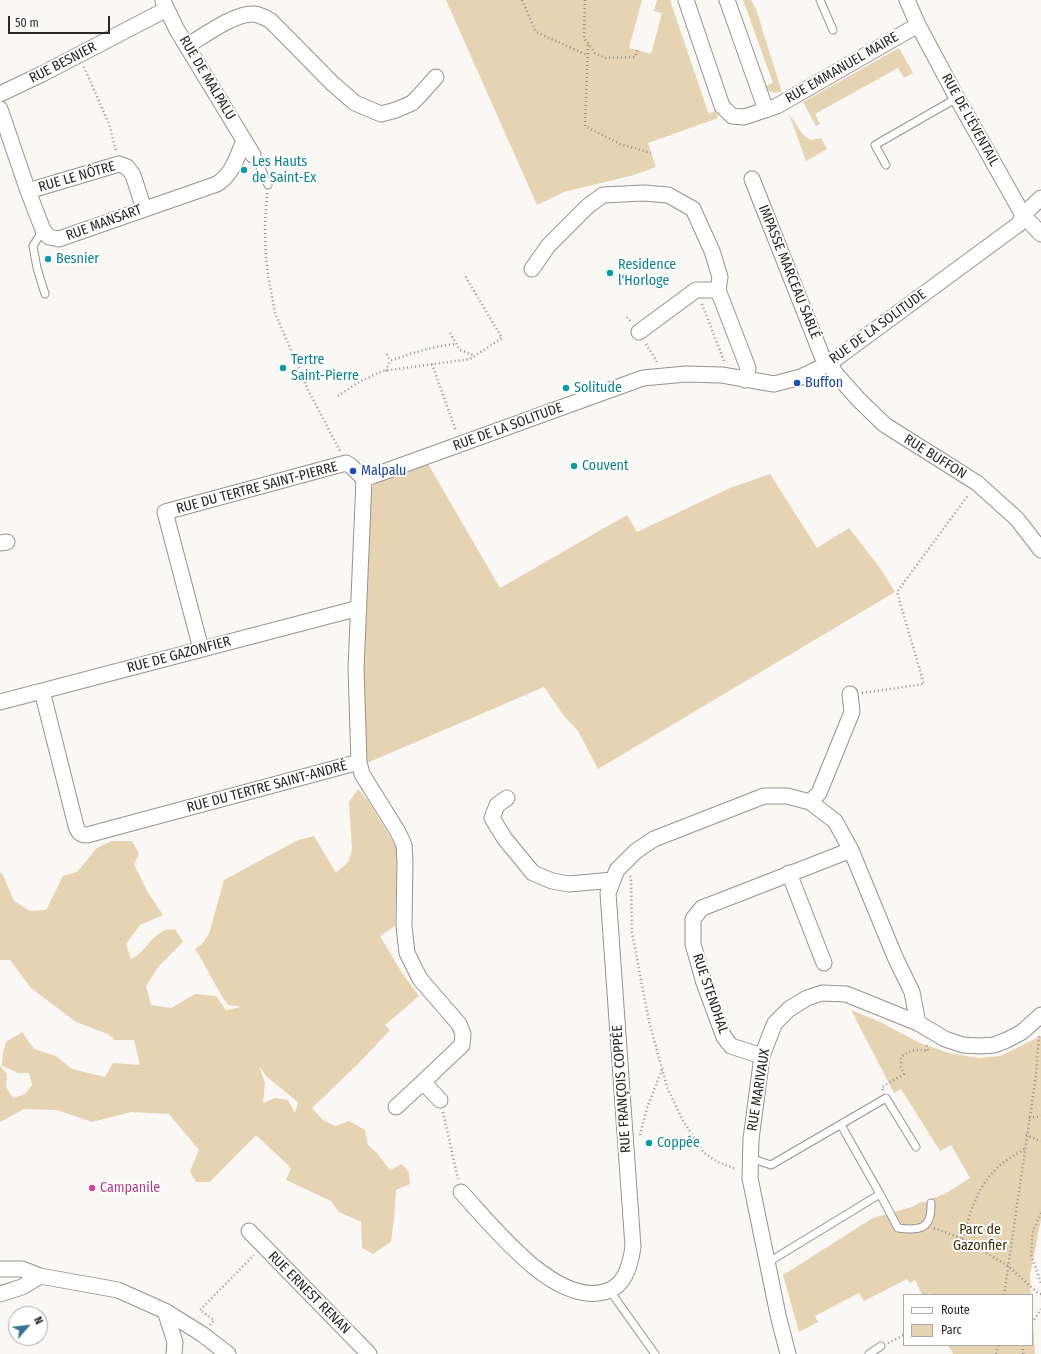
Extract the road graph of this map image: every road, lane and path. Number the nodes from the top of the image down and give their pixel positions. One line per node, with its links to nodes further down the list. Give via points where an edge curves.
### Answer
1 (522, 0): 14 (path, via 536,32)
2 (585, 0): 10 (path, via 584,38)
3 (686, 0): 19 (street, RUE EMMANUEL MAIRE, via 722,106 732,116 744,117)
4 (727, 0): 19 (street)
5 (820, 0): 9 (lane)
6 (907, 0): 8 (street, RUE DE L'ÉVENTAIL)
7 (165, 5): 11 (street, RUE DE MALPALU); 13 (street, RUE BESNIER)
8 (918, 24): 17 (street, RUE DE L'ÉVENTAIL); 19 (street, RUE EMMANUEL MAIRE)
9 (833, 30)
10 (588, 45): 12 (path, via 595,53 605,58 635,57); 14 (path)
11 (187, 46): 15 (street, via 237,16 262,16 271,21 355,103 381,114 412,103); 20 (street, RUE DE MALPALU)
12 (638, 48)
13 (79, 55): 16 (street, RUE BESNIER); 23 (path, via 109,124)
14 (587, 55): 21 (path, via 585,126 620,144)
15 (436, 76)
16 (0, 94)
17 (957, 98): 24 (lane, via 875,145); 30 (street, RUE DE L'ÉVENTAIL)
18 (0, 109): 27 (street, RUE MANSART)
19 (766, 110)
20 (244, 141): 22 (street, RUE DE MALPALU); 29 (street, RUE MANSART, via 224,180)
21 (651, 153)
22 (253, 155): 26 (lane)
23 (119, 164): 27 (street, RUE LE NÔTRE); 29 (street, RUE LE NÔTRE, via 127,166 133,176)
24 (886, 165)
25 (752, 179): 44 (street, IMPASSE MARCEAU SABLÉ, via 822,356)
26 (268, 185): 51 (path, via 266,257 275,313 308,390)
27 (28, 191): 31 (street, RUE MANSART)
28 (1041, 198): 30 (street, RUE DE LA SOLITUDE)
29 (144, 209): 31 (street, RUE MANSART, via 59,239 49,237)
30 (1023, 215): 32 (street, RUE DE L'ÉVENTAIL); 44 (street, RUE DE LA SOLITUDE, via 1019,224)
31 (43, 230): 37 (lane, via 33,246)
32 (1041, 234)
33 (532, 269): 36 (street, via 548,246 588,206 603,195 668,195 693,209 712,251 720,278)
34 (464, 274): 45 (path, via 502,338 470,359)
35 (696, 290): 36 (street); 38 (street); 47 (path, via 724,361)
36 (718, 290): 48 (street, via 748,368)
37 (45, 294)
38 (639, 332)
39 (450, 333): 40 (path)
40 (456, 344): 42 (path, via 460,350); 43 (path, via 441,345)
41 (387, 354): 43 (path)
42 (473, 355)
43 (390, 361): 46 (path)
44 (830, 363): 48 (street, RUE DE LA SOLITUDE, via 801,377 774,384); 53 (street, RUE BUFFON, via 835,373 858,400 885,425)
45 (432, 364): 46 (path); 50 (path)
46 (386, 371): 49 (path, via 359,382)
47 (722, 375): 48 (street, RUE DE LA SOLITUDE); 50 (street, RUE DE LA SOLITUDE, via 686,374 643,378)
48 (745, 380)
49 (338, 396)
50 (461, 444): 52 (street, RUE DE LA SOLITUDE)
51 (346, 464): 52 (street); 56 (street, RUE DU TERTRE SAINT-PIERRE, via 165,512)
52 (364, 479): 55 (street)
53 (977, 483): 54 (street, RUE BUFFON, via 1017,519); 58 (path, via 897,592 924,684)
54 (1041, 550)
55 (359, 608): 56 (street, RUE DE GAZONFIER); 60 (street, via 356,669)
56 (201, 649): 57 (street, RUE DE GAZONFIER)
57 (42, 691): 59 (street, RUE DE GAZONFIER); 60 (street, RUE DU TERTRE SAINT-ANDRÉ, via 76,826 83,835)
58 (850, 694): 62 (street, via 852,712 819,793)
59 (0, 702)
60 (359, 762): 74 (street, RUE DU TERTRE SAINT-ANDRÉ, via 362,774 404,845 404,926 407,953 420,979 459,1024 463,1034 462,1045)
61 (507, 798): 66 (street, via 497,805 492,818 505,839 533,873 552,881 569,884)
62 (810, 802): 63 (street, RUE FRANÇOIS COPPÉE, via 835,821); 64 (street, RUE FRANÇOIS COPPÉE, via 787,796 764,796 654,839)
63 (851, 850): 65 (street, RUE STENDHAL); 69 (street, RUE FRANÇOIS COPPÉE, via 912,992)
64 (623, 864): 66 (street, RUE FRANÇOIS COPPÉE); 73 (path, via 631,878 632,932 649,1021)
65 (789, 873): 67 (street); 72 (street, RUE STENDHAL, via 702,908 693,919 693,944 724,1037 731,1046)
66 (613, 880): 82 (street, RUE FRANÇOIS COPPÉE, via 608,892)
67 (824, 964)
68 (1041, 1015): 69 (street, RUE MARIVAUX, via 1022,1032 1007,1040 994,1045 980,1046 963,1045 945,1039)
69 (918, 1023): 72 (street, RUE MARIVAUX, via 846,994 822,993 807,998 789,1009 775,1023)
70 (1040, 1032): 79 (path)
71 (926, 1044): 75 (path, via 928,1051 909,1051 901,1057 904,1074 882,1087)
72 (762, 1056): 86 (street, RUE MARIVAUX)
73 (662, 1069): 82 (path, via 640,1136); 87 (path, via 667,1087 682,1119 704,1153)
74 (423, 1082): 76 (street); 77 (street, RUE DU TERTRE SAINT-ANDRÉ)
75 (886, 1098): 80 (lane); 84 (lane)
76 (440, 1100): 88 (path)
77 (396, 1107)
78 (1041, 1116): 79 (path)
79 (1029, 1118): 81 (path)
80 (840, 1125): 86 (lane, via 771,1165); 89 (lane)
81 (1026, 1135): 83 (path); 85 (path)
82 (625, 1140): 101 (street, RUE FRANÇOIS COPPÉE, via 633,1247 630,1264 622,1281)
83 (1041, 1141)
84 (916, 1147)
85 (1024, 1149): 94 (path, via 999,1166 983,1185 968,1215); 97 (path)
86 (750, 1158): 87 (street, RUE MARIVAUX)
87 (750, 1178): 96 (street, RUE MARIVAUX)
88 (461, 1192): 101 (street, via 525,1260 551,1279 574,1290 595,1294)
89 (880, 1194): 92 (lane, via 898,1228 913,1230); 96 (lane)
90 (931, 1203): 92 (lane, via 931,1215)
91 (1041, 1213): 100 (path, via 1033,1230 1031,1255)
92 (926, 1225): 94 (path)
93 (249, 1231): 95 (street, RUE ERNEST RENAN)
94 (963, 1239): 97 (path)
95 (263, 1246): 108 (path, via 200,1310 214,1320); 113 (street, RUE ERNEST RENAN)
96 (767, 1263): 115 (street, RUE MARIVAUX)
97 (1008, 1266): 103 (path); 104 (path)
98 (0, 1268): 99 (street, via 22,1268)
99 (40, 1276): 102 (street, via 22,1287); 106 (street, via 118,1290)
100 (1041, 1283)
101 (610, 1291): 114 (lane)
102 (0, 1294)
103 (1004, 1294)
104 (1041, 1294)
105 (1041, 1309): 107 (path)
106 (165, 1311): 108 (street); 111 (street, via 176,1342)
107 (1033, 1321)
108 (202, 1334): 112 (street)
109 (903, 1335): 110 (path)
110 (881, 1346): 116 (lane)
111 (174, 1354)
112 (228, 1354)
113 (369, 1354)
114 (655, 1354)
115 (788, 1354)
116 (869, 1354)

